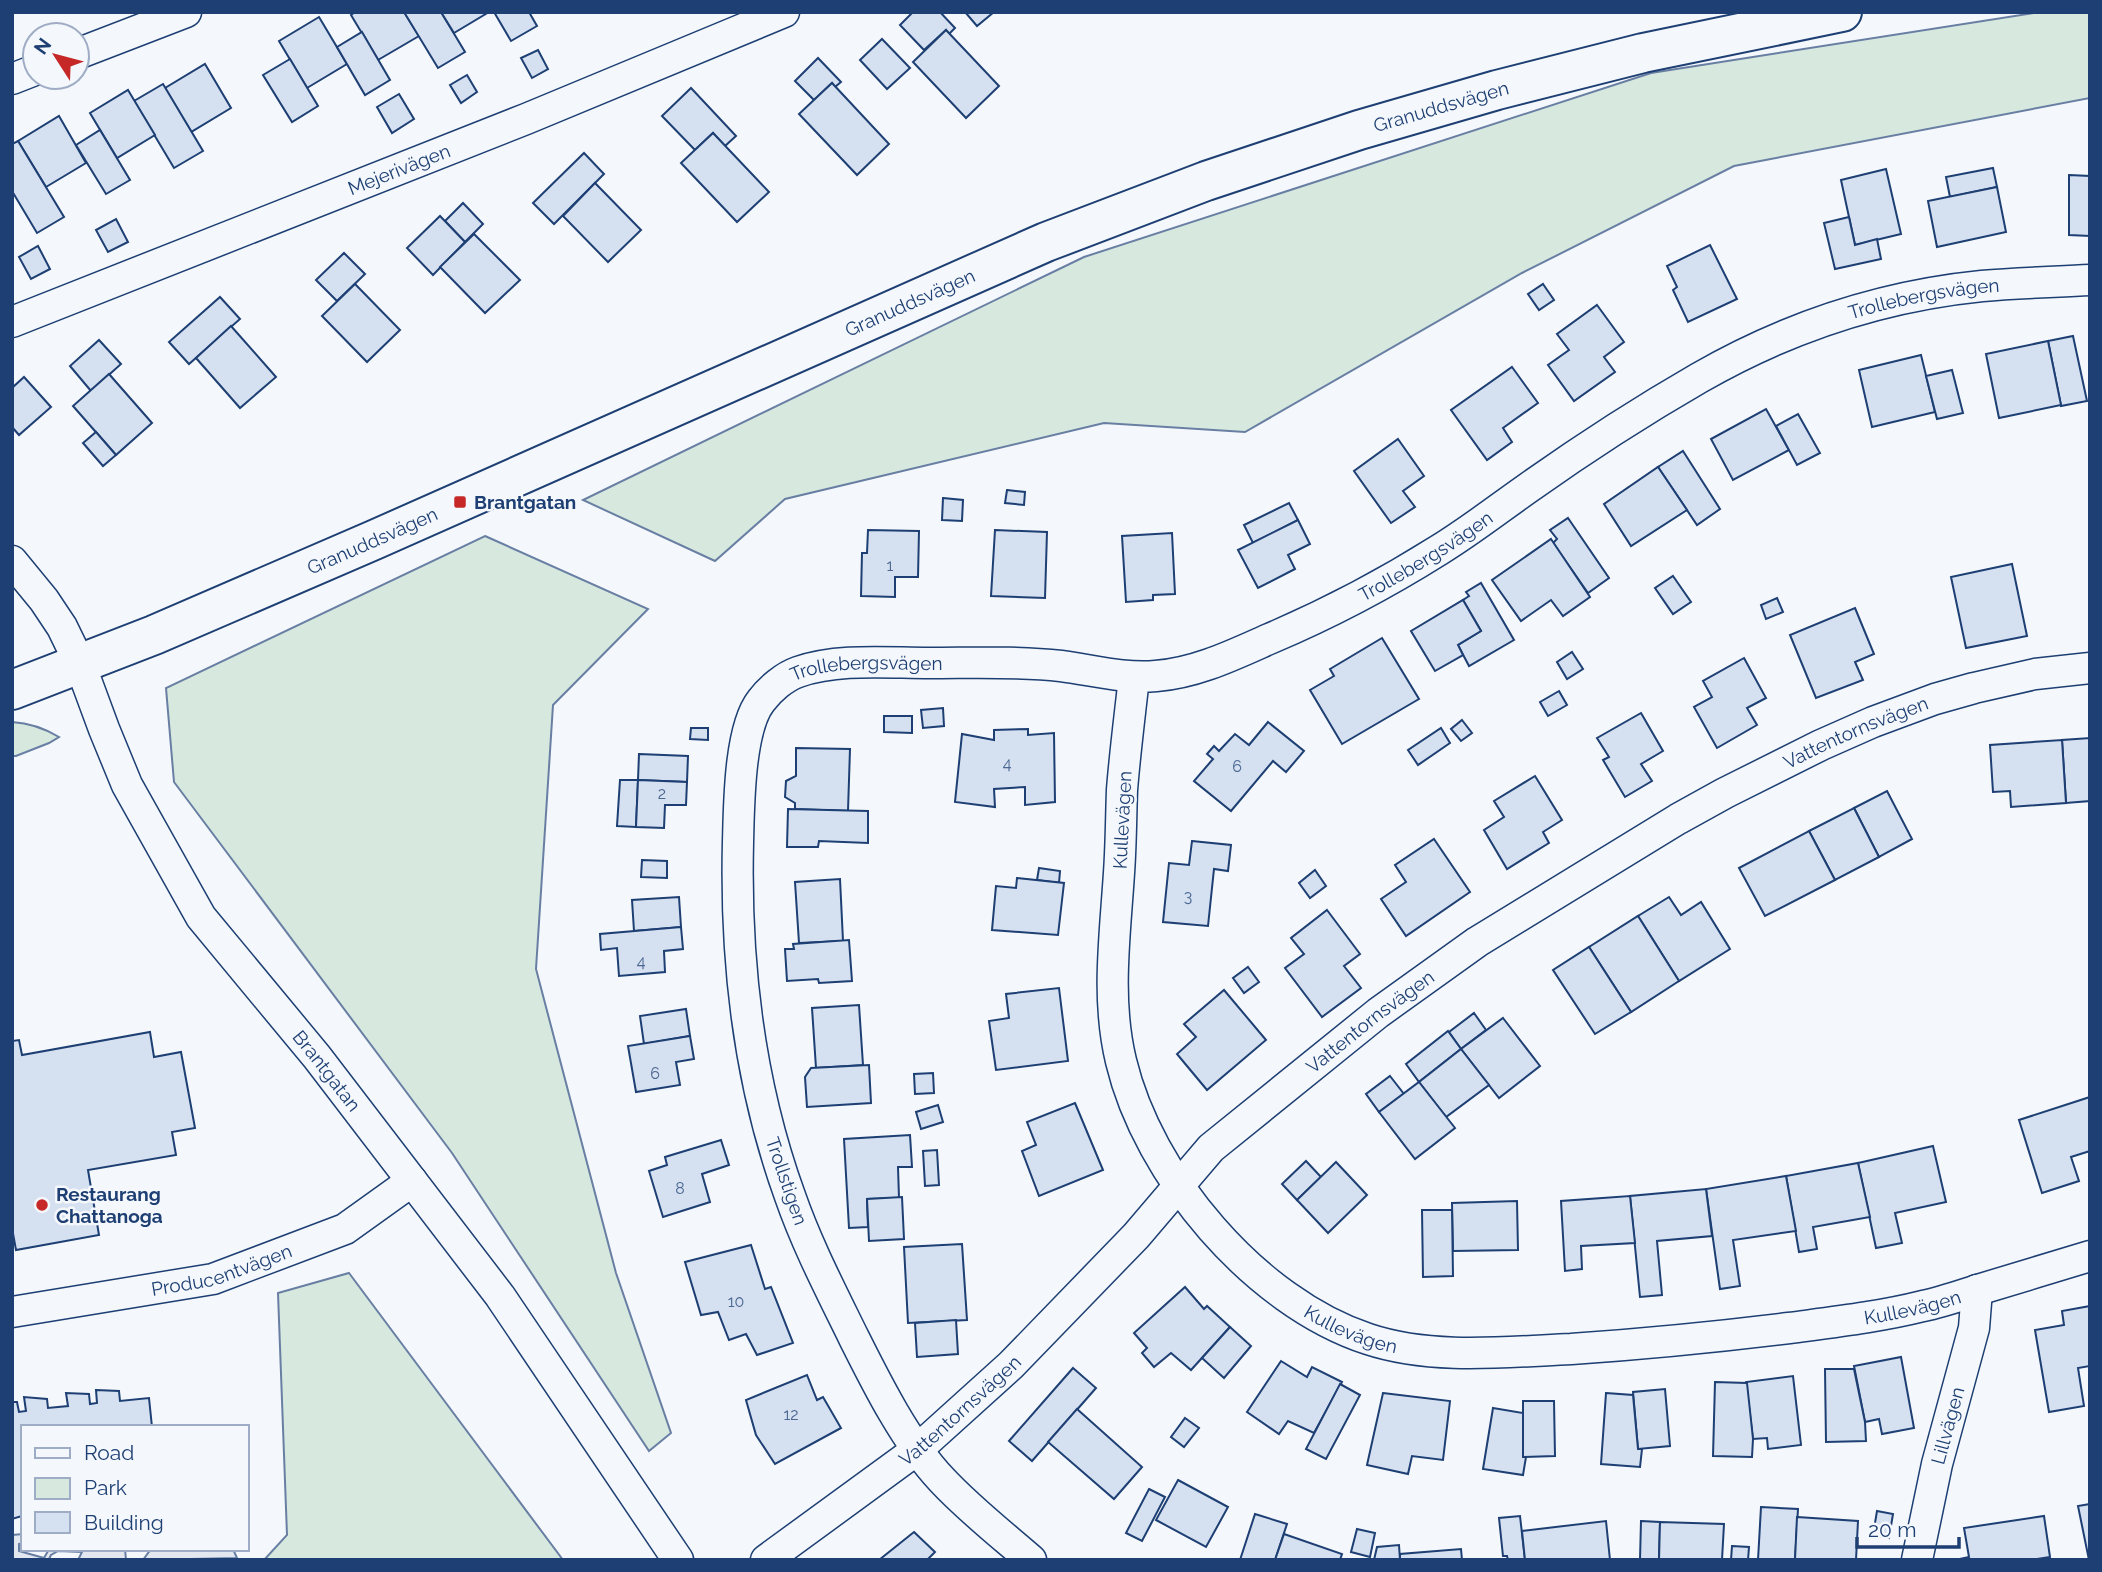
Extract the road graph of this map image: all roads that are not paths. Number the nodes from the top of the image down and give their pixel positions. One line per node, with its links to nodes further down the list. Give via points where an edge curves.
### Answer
1 (186, 12): 4 (street)
2 (784, 12): 6 (street, Mejerivägen)
3 (1842, 12): 8 (street, Granuddsvägen, via 1643,53 1497,90 1206,181 1046,242 386,535)
4 (91, 49)
5 (2090, 280): 10 (street, Trollebergsvägen, via 1980,286 1922,295 1852,311 1797,331 1701,377 1610,432 1438,551 1366,592 1221,660 1184,672)
6 (12, 322)
7 (12, 561): 8 (street, Brantgatan, via 62,627)
8 (80, 664): 11 (street, Granuddsvägen); 13 (street, Brantgatan, via 127,785 201,916)
9 (2090, 668): 14 (street, Vattentornsvägen, via 2035,674 1935,699 1821,745 1701,806 1477,942 1378,1013 1211,1148)
10 (1134, 677): 12 (street, Trollebergsvägen, via 1027,663 818,667 782,680 756,708); 14 (street, Kullevägen, via 1122,788 1114,1022 1141,1121)
11 (12, 690)
12 (748, 728): 18 (street, Trollstigen, via 739,822 740,947 747,1029 768,1124 789,1195 821,1273 874,1379)
13 (412, 1181): 17 (street, Producentvägen, via 345,1229 213,1279); 19 (street, Brantgatan, via 500,1296)
14 (1179, 1185): 16 (street, Kullevägen, via 1242,1260 1292,1302 1325,1322 1370,1340 1414,1349 1534,1351 1715,1337 1836,1322 1924,1306); 18 (street, Vattentornsvägen, via 1011,1366)
15 (2090, 1256): 16 (street, Kullevägen)
16 (1977, 1290): 22 (street, Lillvägen, via 1974,1328)
17 (12, 1312)
18 (918, 1449): 20 (street, Vattentornsvägen); 21 (street, Trollstigen, via 938,1477)
19 (678, 1560)
20 (766, 1560)
21 (1031, 1560)
22 (1917, 1560)

